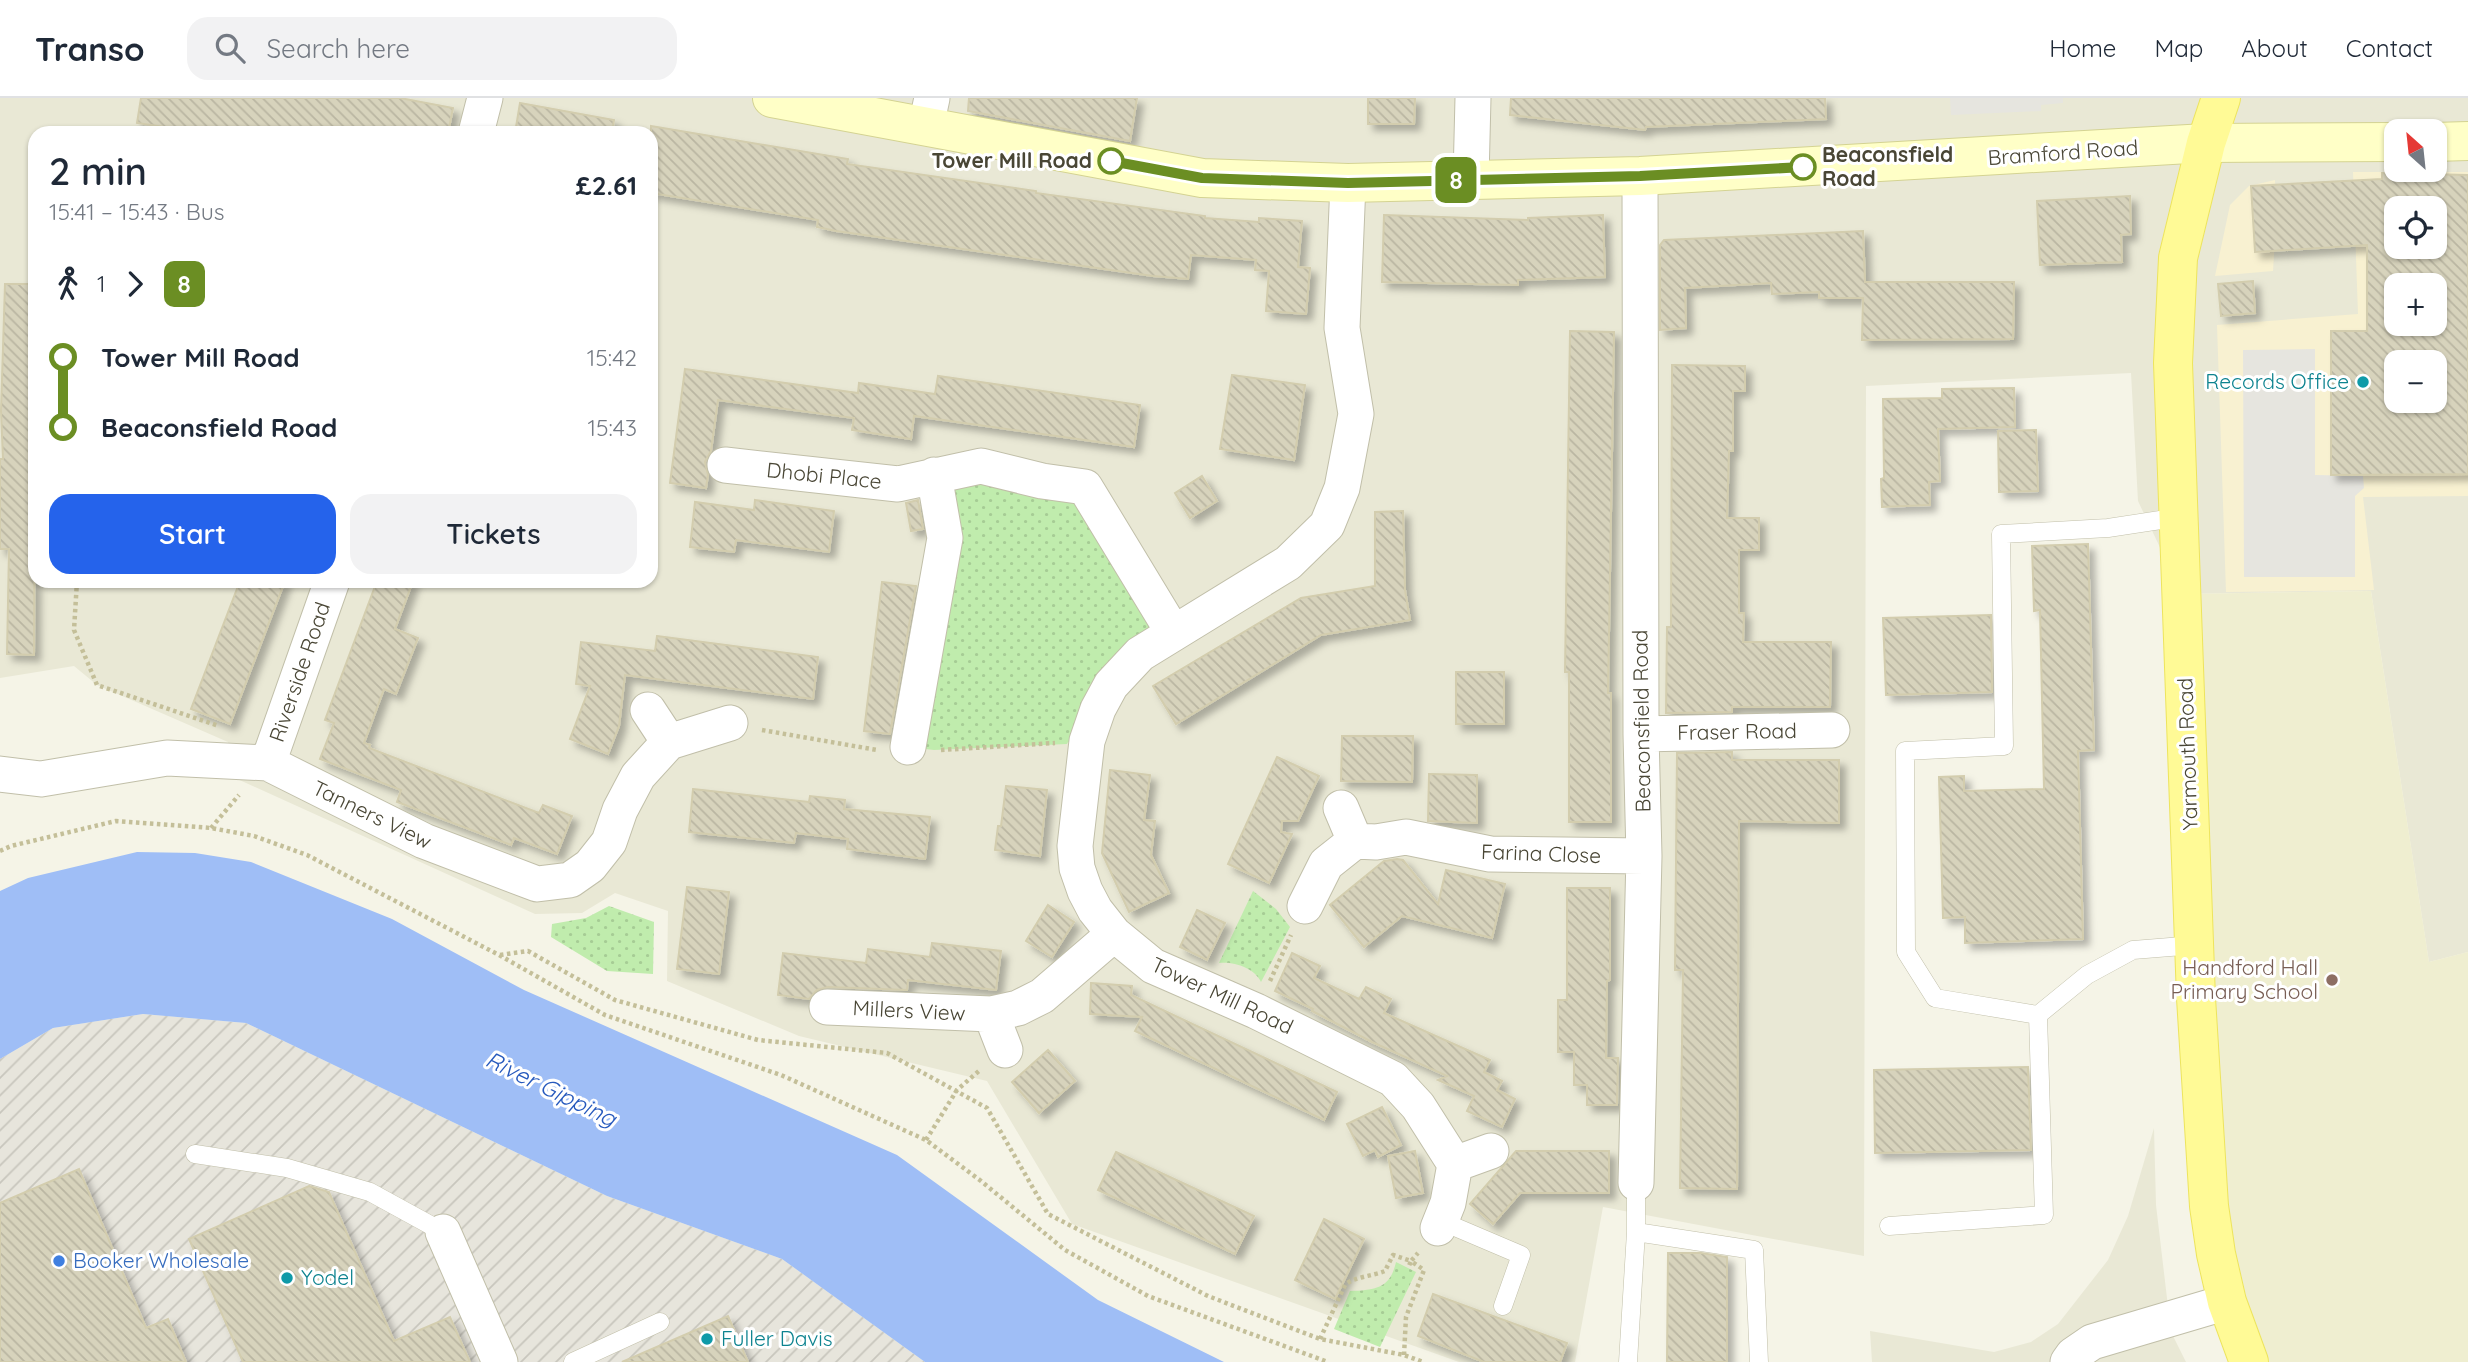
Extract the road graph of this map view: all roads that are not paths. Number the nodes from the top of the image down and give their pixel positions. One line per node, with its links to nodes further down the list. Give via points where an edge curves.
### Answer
1 (485, 98): 6 (street)
2 (772, 98): 5 (main road, Bramford Road)
3 (1474, 98): 12 (street)
4 (2221, 98): 10 (main road, Yarmouth Road)
5 (929, 112): 13 (main road, Bramford Road, via 1202,178)
6 (478, 126)
7 (2468, 141): 9 (main road)
8 (2384, 142): 10 (main road, Bramford Road)
9 (2447, 142)
10 (2206, 144): 11 (main road, Bramford Road); 16 (main road, Yarmouth Road, via 2178,258 2173,363)
11 (1640, 176): 12 (main road, Bramford Road); 22 (street, Beaconsfield Road)
12 (1471, 179): 13 (main road, Bramford Road)
13 (1348, 183): 18 (street, Tower Mill Road, via 1342,328 1356,414 1342,488 1327,525 1288,563)
14 (725, 465): 15 (street, Dhobi Place, via 898,484)
15 (934, 475): 18 (street, Dhobi Place, via 981,466 1085,487); 24 (street, via 946,538)
16 (2180, 517): 32 (main road, Yarmouth Road); 35 (lane, via 2108,528 2001,534 2004,746 1905,751 1906,952 1935,998)
17 (330, 588): 25 (street, Riverside Road)
18 (1174, 632): 31 (street, Tower Mill Road, via 1140,654 1111,685 1087,741 1074,846 1085,891)
19 (648, 710): 23 (street)
20 (730, 723): 23 (street)
21 (1832, 730): 22 (street, Fraser Road)
22 (1641, 734): 29 (street, Beaconsfield Road)
23 (669, 742): 25 (street, Tanners View, via 638,776 609,842 590,866 570,880 537,884 424,841)
24 (908, 747)
25 (268, 763): 26 (street, Tanners View, via 167,758 41,779)
26 (0, 774)
27 (1341, 808): 28 (street)
28 (1355, 841): 29 (street, Farina Close, via 1406,837 1490,854); 30 (street, via 1326,864)
29 (1644, 856): 40 (street, Beaconsfield Road)
30 (1305, 906)
31 (1114, 934): 34 (street, Millers View, via 1042,996); 39 (street, Tower Mill Road, via 1153,966 1393,1079 1418,1105)
32 (2194, 945): 35 (lane, via 2133,950 2087,975); 45 (main road, Yarmouth Road, via 2208,1206)
33 (827, 1007): 34 (street, Millers View)
34 (991, 1014): 36 (street, Millers View)
35 (2038, 1015): 42 (lane, via 2044,1215)
36 (1005, 1050)
37 (1491, 1151): 39 (street)
38 (195, 1154): 43 (lane, via 287,1168 370,1192)
39 (1455, 1164): 41 (street)
40 (1636, 1183): 44 (lane)
41 (1439, 1225): 46 (lane, via 1521,1255)
42 (1889, 1226)
43 (443, 1232): 48 (street)
44 (1636, 1232): 50 (lane); 51 (lane, via 1754,1250)
45 (2227, 1303): 52 (street, via 2092,1342); 53 (main road, Yarmouth Road)
46 (1503, 1306)
47 (660, 1322): 49 (lane)
48 (500, 1362)
49 (573, 1362)
50 (1628, 1362)
51 (1759, 1362)
52 (2068, 1362)
53 (2249, 1362)

